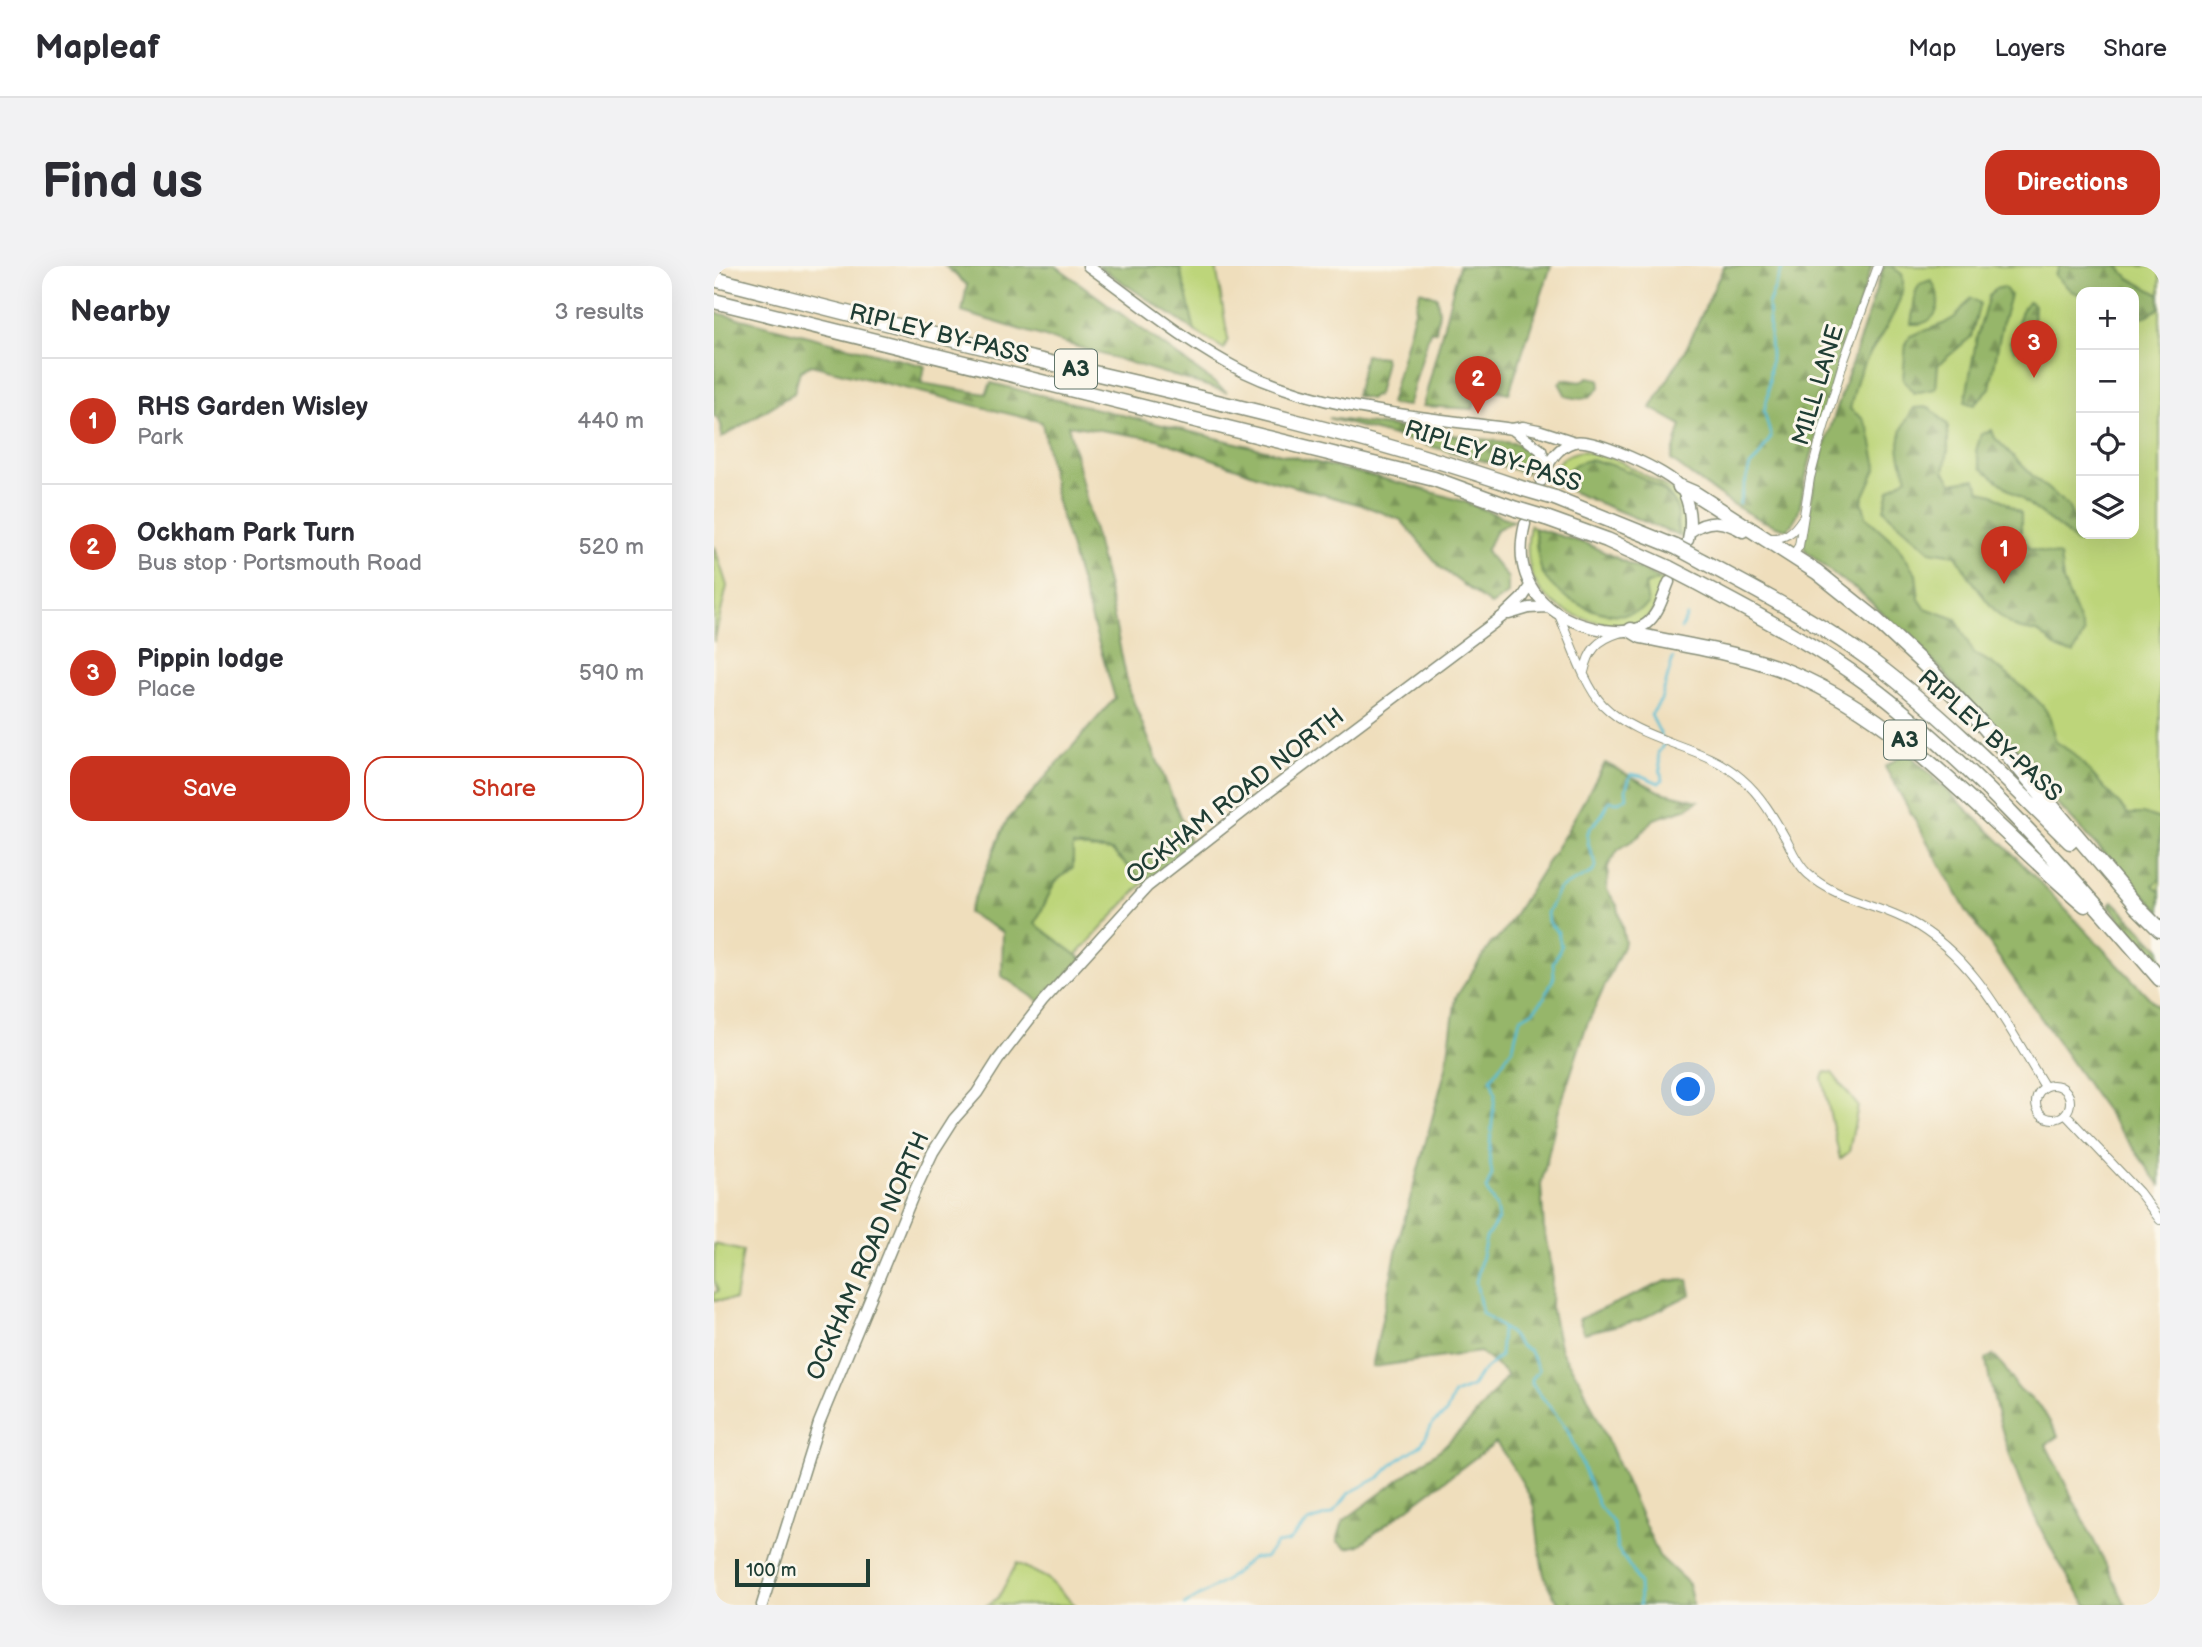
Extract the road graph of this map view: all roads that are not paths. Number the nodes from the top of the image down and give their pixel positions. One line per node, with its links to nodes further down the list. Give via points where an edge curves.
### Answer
1 (1088, 266): 5 (main road, via 1191,342 1269,383 1352,406)
2 (1878, 266): 10 (street, MILL LANE, via 1839,377)
3 (714, 279): 13 (highway, RIPLEY BY-PASS / A3, bridge, via 1438,459)
4 (714, 301): 15 (highway, RIPLEY BY-PASS / A3, bridge, via 1434,480 1607,540)
5 (1512, 429): 6 (main road, via 1524,427); 7 (main road, via 1541,450)
6 (1575, 442): 7 (main road, via 1561,449); 9 (main road, via 1585,441 1638,461)
7 (1546, 468): 8 (main road)
8 (1541, 481)
9 (1681, 487): 12 (highway, A3); 13 (main road, via 1690,513)
10 (1803, 518): 12 (street, via 1788,535); 14 (street, MILL LANE)
11 (1525, 524): 16 (main road, via 1521,555)
12 (1768, 538): 14 (highway, A3)
13 (1685, 540): 14 (main road, via 1709,522 1724,522 1783,558); 22 (highway, RIPLEY BY-PASS / A3, bridge, via 1704,562 1790,608 1873,662 1951,726)
14 (1793, 555): 22 (highway, A3, via 1872,616 1930,670)
15 (1669, 575): 20 (main road, via 1654,616); 24 (highway, RIPLEY BY-PASS / A3, bridge, via 1696,582 1798,640 1899,709 2028,830)
16 (1530, 586): 17 (main road); 19 (main road, OCKHAM ROAD NORTH)
17 (1547, 607): 18 (main road); 19 (main road, OCKHAM ROAD NORTH)
18 (1559, 615): 20 (main road, via 1582,625); 21 (street)
19 (1503, 616): 29 (main road, OCKHAM ROAD NORTH, via 1148,886 1042,1003 998,1060 939,1140 916,1188 819,1423)
20 (1626, 631): 21 (street, via 1593,646); 24 (highway, A3, via 1765,664 1850,702 1900,736)
21 (1584, 672): 26 (street, via 1602,704 1621,720 1714,758 1743,779 1762,801 1802,867 1818,882 1908,920 1939,940 1999,1009)
22 (2141, 911): 23 (highway, A3)
23 (2160, 930)
24 (2126, 939): 25 (highway, A3)
25 (2160, 979)
26 (2045, 1087): 27 (street, via 2056,1085 2068,1094 2070,1105); 27 (street, via 2036,1098 2040,1112 2052,1119)
27 (2065, 1114): 28 (street)
28 (2160, 1220)
29 (762, 1605)

